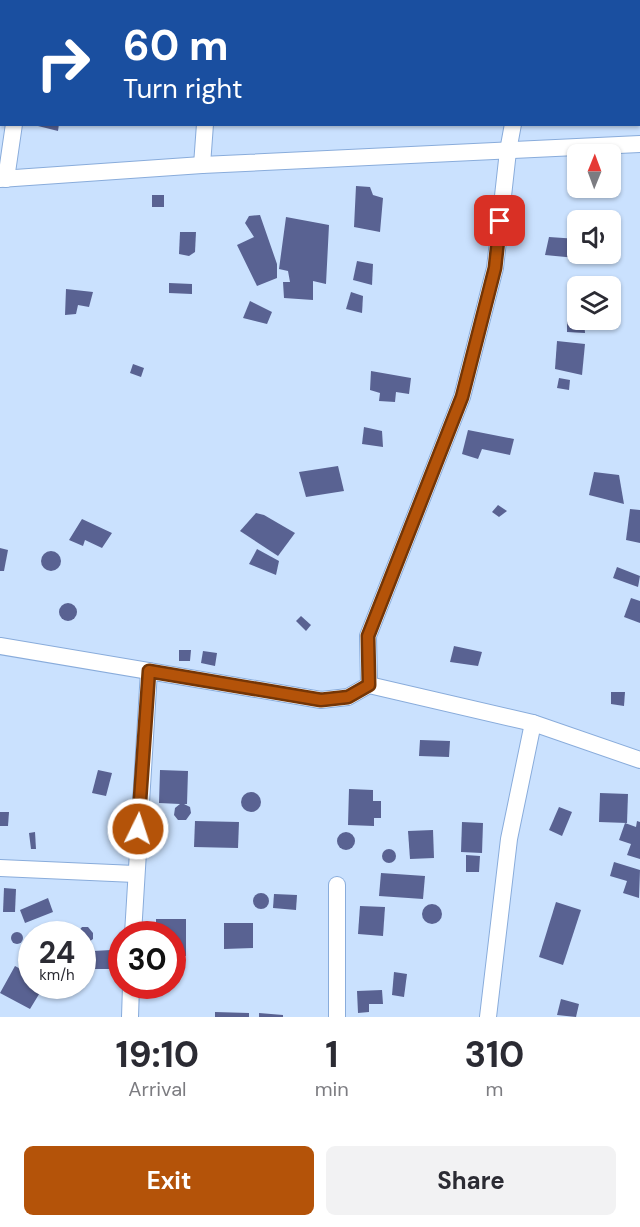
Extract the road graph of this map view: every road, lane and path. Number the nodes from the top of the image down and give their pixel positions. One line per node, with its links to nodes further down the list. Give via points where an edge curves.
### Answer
1 (14, 126): 7 (street)
2 (206, 126): 6 (street)
3 (513, 126): 5 (street)
4 (640, 144): 5 (street)
5 (508, 151): 6 (street); 10 (street, via 495,268 465,386 368,636)
6 (202, 165): 7 (street)
7 (3, 179)
8 (0, 646): 9 (street)
9 (149, 671): 10 (street, via 321,700 348,697); 14 (street)
10 (369, 685): 11 (street)
11 (532, 723): 12 (street); 20 (street, via 509,838)
12 (640, 760)
13 (0, 868): 14 (street)
14 (135, 874): 16 (street)
15 (337, 885): 19 (street)
16 (133, 921)
17 (131, 999): 18 (street)
18 (130, 1017)
19 (337, 1017)
20 (488, 1017)

